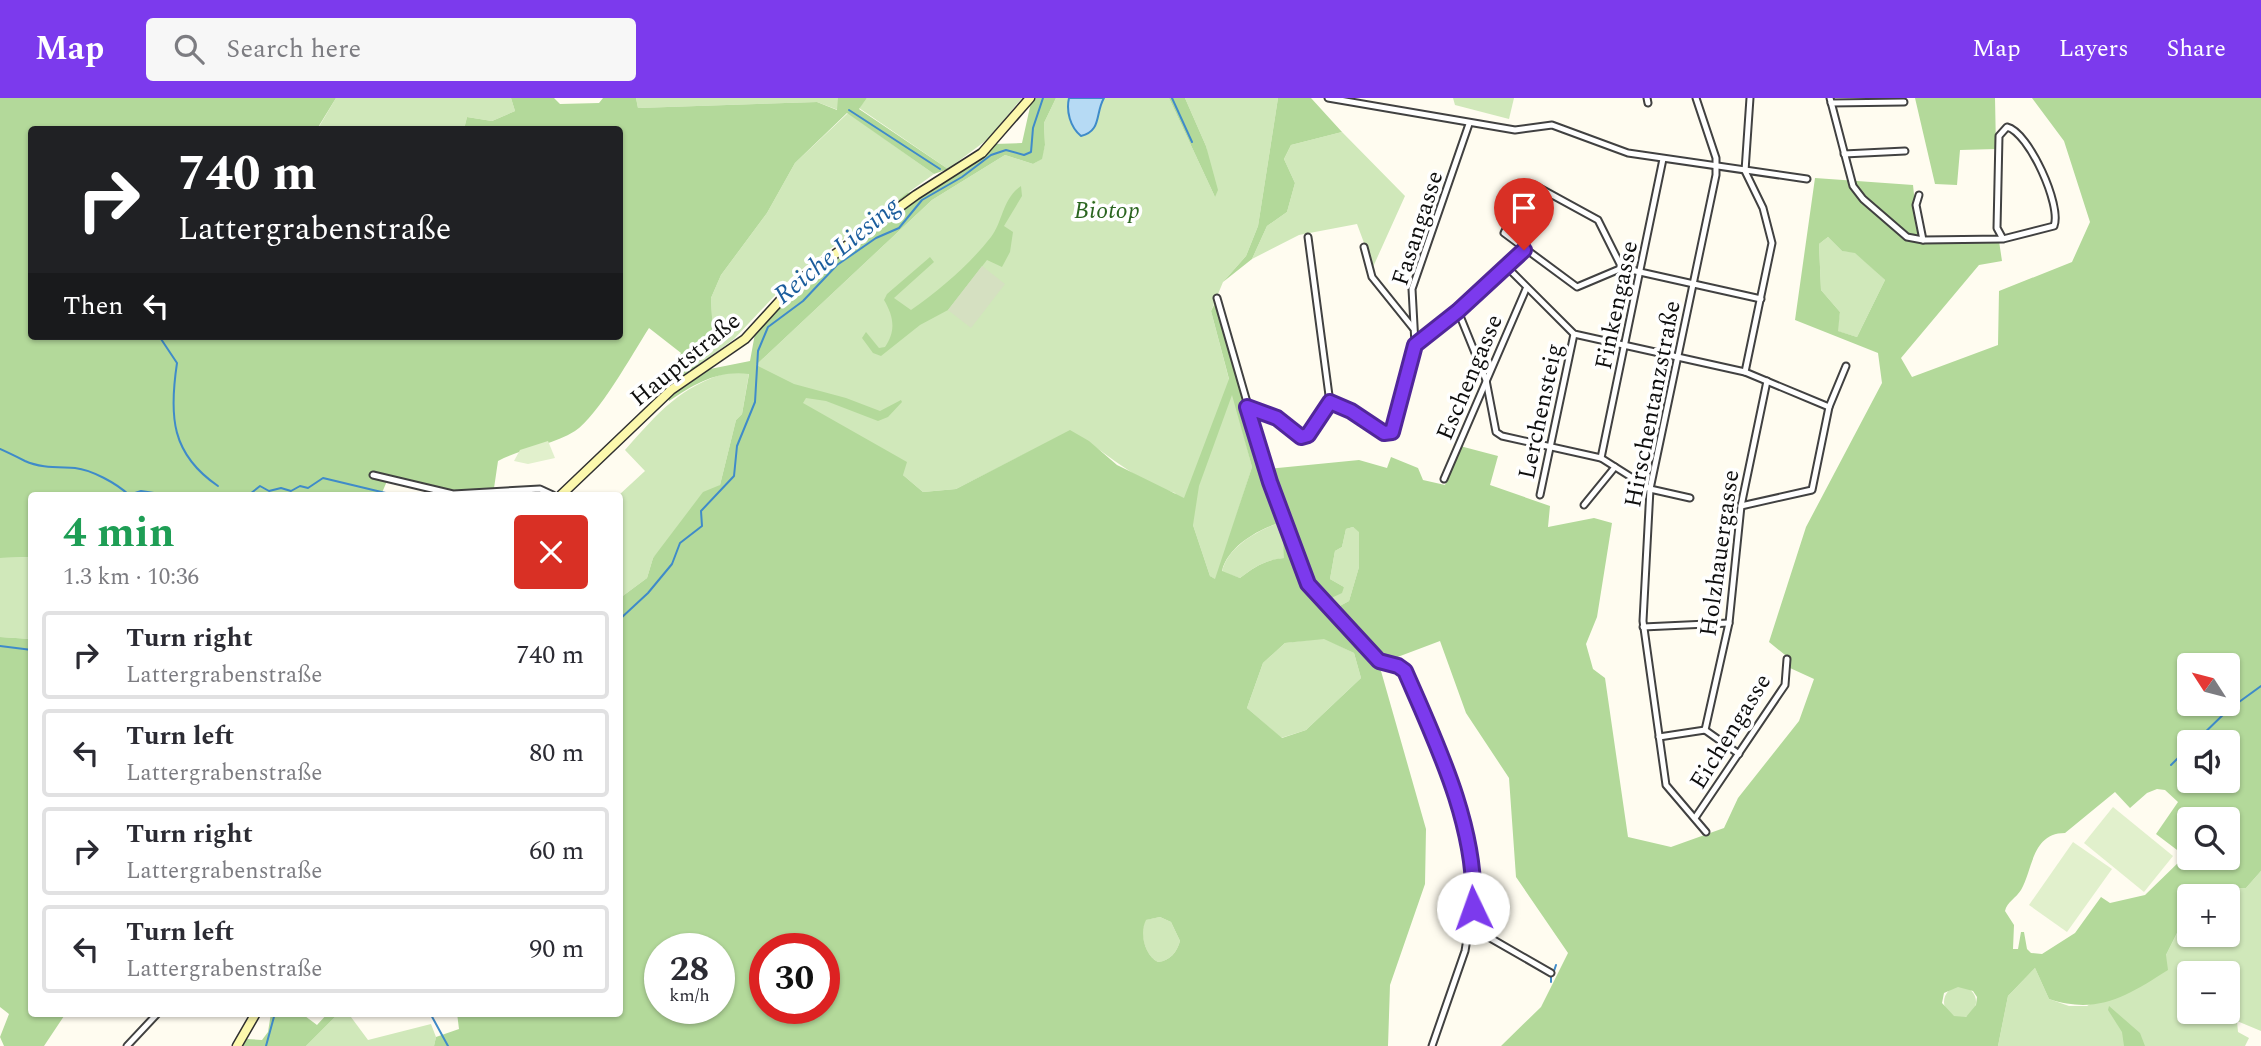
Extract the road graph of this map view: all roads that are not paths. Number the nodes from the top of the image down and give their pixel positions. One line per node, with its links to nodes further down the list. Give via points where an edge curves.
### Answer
1 (1030, 98): 49 (main road, Hauptstraße, via 982,153 797,282 745,339 671,390)
2 (1696, 98): 11 (street, Hirschentanzstraße)
3 (1750, 98): 12 (street)
4 (1328, 99): 7 (street)
5 (1831, 100): 6 (street); 9 (street)
6 (1904, 102)
7 (1469, 124): 10 (street, via 1515,130 1552,124 1628,153); 28 (street, Fasangasse, via 1412,289)
8 (1905, 152): 9 (street)
9 (1844, 154): 17 (street, via 1853,186 1863,199 1905,236)
10 (1663, 159): 11 (street); 22 (street, Finkengasse)
11 (1716, 167): 12 (street); 23 (street, Hirschentanzstraße)
12 (1745, 171): 13 (street); 26 (street, via 1772,237)
13 (1807, 178)
14 (1919, 195): 17 (street, via 1916,205)
15 (1308, 237): 37 (street)
16 (2003, 239): 16 (street, via 1997,228 1999,138 2007,127 2025,142 2046,180 2056,216 2054,226); 17 (street)
17 (1923, 240)
18 (1364, 247): 28 (street, via 1372,277)
19 (1524, 250): 20 (street); 21 (street, via 1577,287); 21 (street, via 1504,233 1526,188 1534,185 1598,220)
20 (1507, 267): 24 (street); 27 (street)
21 (1622, 268): 22 (street)
22 (1642, 273): 23 (street); 31 (street, Finkengasse)
23 (1693, 283): 26 (street); 32 (street, Hirschentanzstraße)
24 (1526, 289): 29 (street); 35 (street, Eschengasse)
25 (1217, 298): 38 (street)
26 (1761, 299): 34 (street)
27 (1458, 311): 30 (street); 35 (street)
28 (1413, 328): 30 (street, Fasangasse)
29 (1574, 334): 31 (street); 40 (street, Lerchensteig)
30 (1415, 345): 37 (street, via 1392,432 1384,433)
31 (1625, 346): 32 (street); 41 (street, Finkengasse)
32 (1677, 357): 34 (street); 45 (street, Hirschentanzstraße)
33 (1846, 366): 39 (street)
34 (1745, 372): 36 (street)
35 (1486, 380): 40 (street, via 1496,432); 44 (street, Eschengasse)
36 (1767, 381): 39 (street); 53 (street, Holzhauergasse)
37 (1330, 402): 38 (street, via 1303,437 1277,418)
38 (1247, 407): 62 (street, via 1308,584 1379,661 1405,671 1454,786 1470,865)
39 (1829, 407): 53 (street, via 1812,490)
40 (1550, 447): 41 (street); 50 (street, Lerchensteig)
41 (1601, 458): 42 (street)
42 (1615, 467): 45 (street); 52 (street)
43 (373, 475): 46 (street)
44 (1444, 479)
45 (1650, 489): 51 (street); 55 (street, Hirschentanzstraße)
46 (445, 492)
47 (488, 492): 48 (street)
48 (546, 492)
49 (564, 492)
50 (1540, 495)
51 (1690, 498)
52 (1584, 505)
53 (1741, 506): 54 (street, Holzhauergasse)
54 (1729, 622): 55 (street); 57 (street, Holzhauergasse)
55 (1643, 627): 58 (street, Hirschentanzstraße)
56 (1787, 659): 59 (street, Eichengasse, via 1785,685)
57 (1705, 730): 58 (street); 59 (street)
58 (1658, 737): 60 (street, Hirschentanzstraße, via 1666,785)
59 (1739, 754): 60 (street, Eichengasse)
60 (1695, 818): 61 (street, Hirschentanzstraße)
61 (1706, 832)
62 (1473, 908): 63 (street); 64 (street)
63 (1470, 929): 64 (street); 70 (street)
64 (1482, 933): 65 (street)
65 (1551, 973)
66 (154, 1017): 68 (street)
67 (254, 1017): 69 (main road)
68 (127, 1046)
69 (237, 1046)
70 (1432, 1046)

